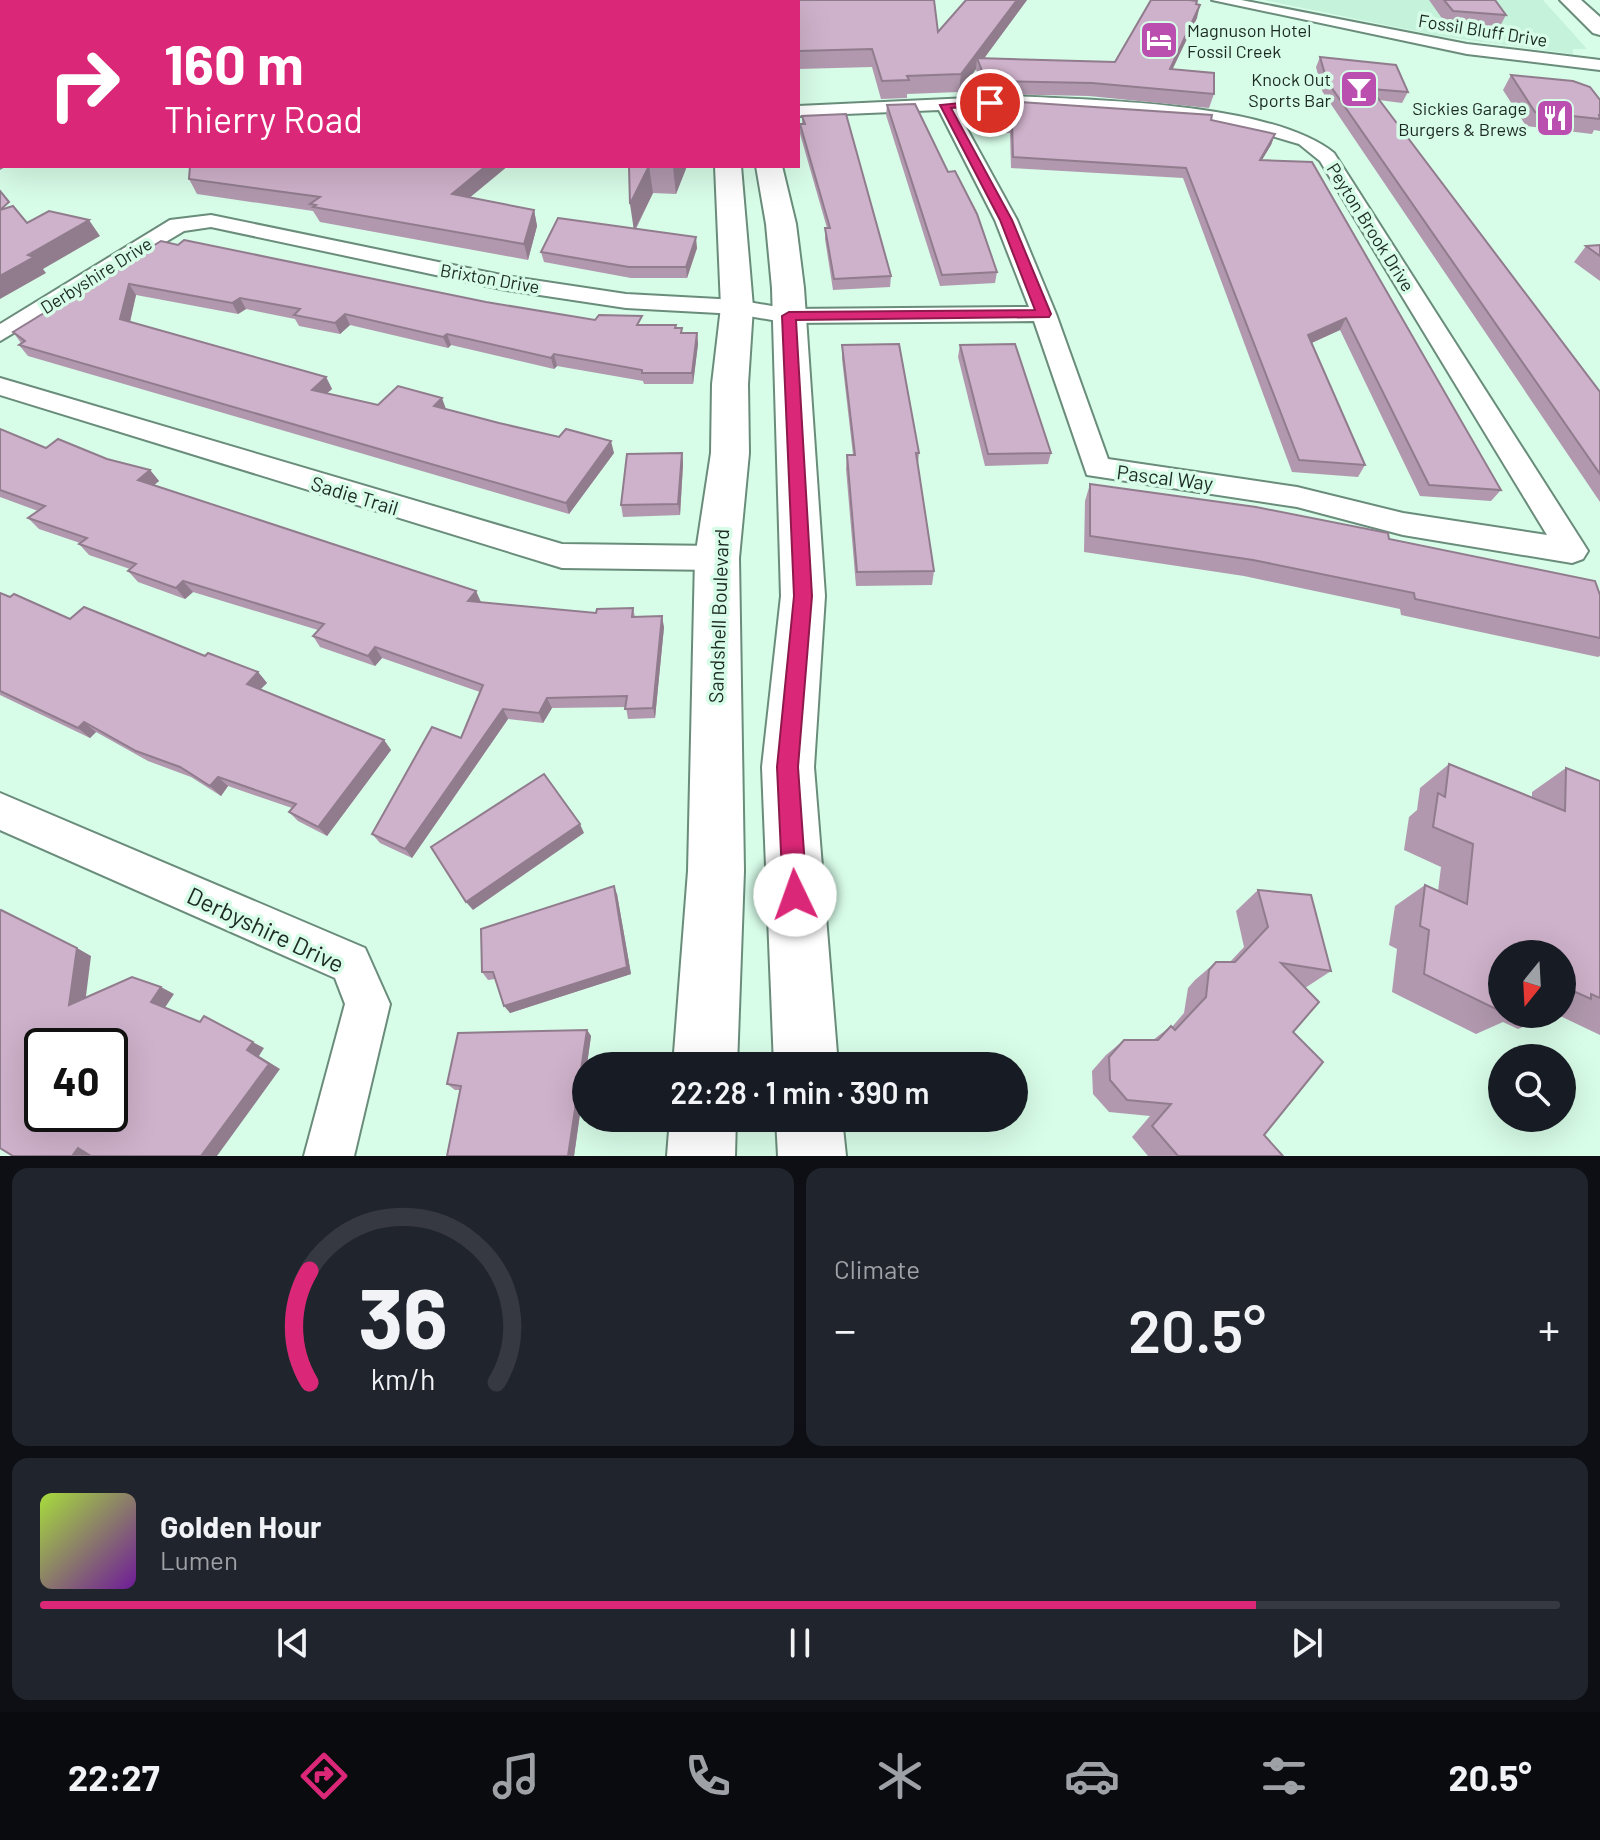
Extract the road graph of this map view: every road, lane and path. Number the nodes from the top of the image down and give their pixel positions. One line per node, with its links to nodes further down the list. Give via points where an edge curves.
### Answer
1 (1219, 0): 4 (street, Fossil Bluff Drive, via 1467,49)
2 (1570, 0): 3 (street)
3 (1600, 29)
4 (1600, 65)
5 (945, 105): 6 (street, Peyton Brook Drive); 11 (street, Pascal Way, via 1006,220); 15 (street, Peyton Brook Drive, via 1012,101 1185,114 1235,120 1306,140 1327,157)
6 (800, 111)
7 (728, 168): 10 (street, Sandshell Boulevard)
8 (769, 168): 12 (street, via 781,224)
9 (194, 220): 10 (street, Brixton Drive, via 506,283 626,301); 13 (street, Derbyshire Drive)
10 (737, 307): 12 (street, Brixton Drive); 16 (street, Sandshell Boulevard, via 730,453)
11 (1044, 314): 12 (street, Brixton Drive); 15 (street, Pascal Way, via 1097,468 1297,497 1403,524)
12 (789, 316): 19 (street, via 803,596 788,767)
13 (0, 334)
14 (0, 386): 16 (street, Sadie Trail, via 562,556)
15 (1572, 551)
16 (717, 558): 18 (street, Sandshell Boulevard, via 716,871)
17 (0, 811): 22 (street, Derbyshire Drive, via 350,963 368,1004)
18 (706, 1052)
19 (805, 1052)
20 (702, 1132): 23 (street)
21 (810, 1132): 24 (street)
22 (329, 1156)
23 (701, 1156)
24 (812, 1156)

